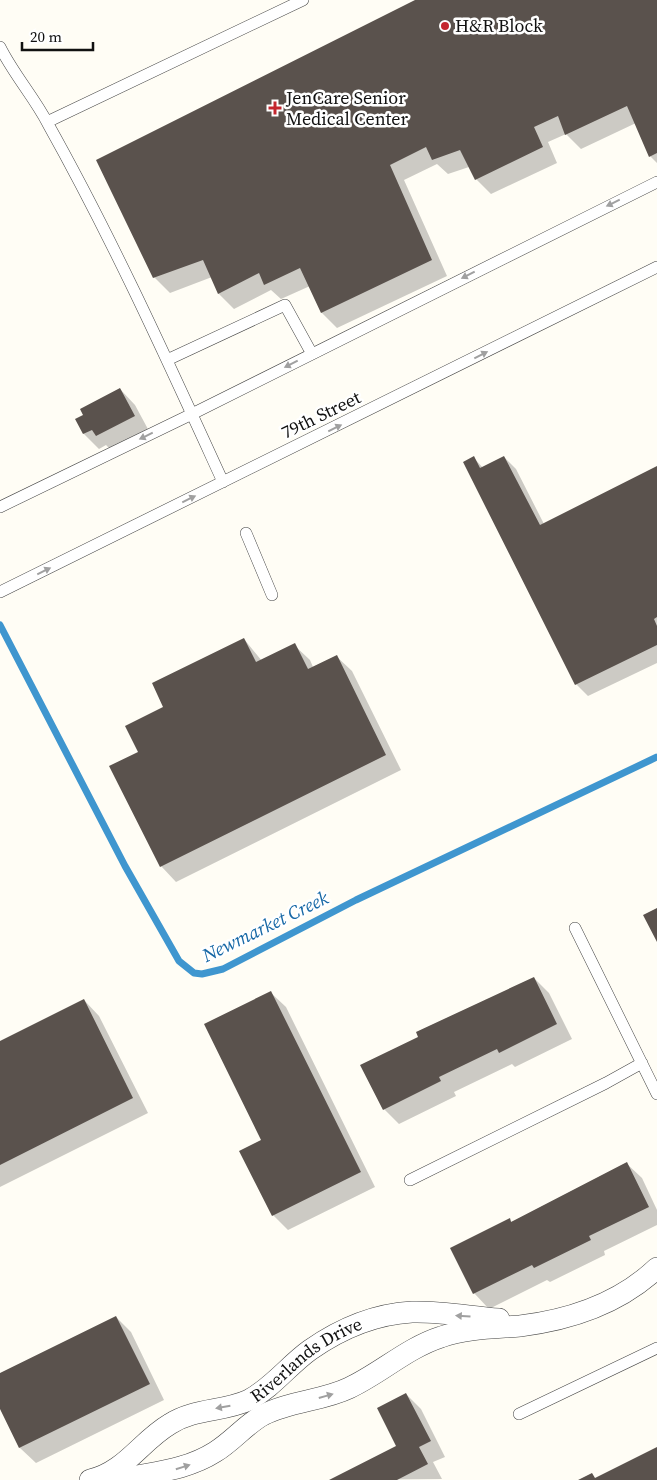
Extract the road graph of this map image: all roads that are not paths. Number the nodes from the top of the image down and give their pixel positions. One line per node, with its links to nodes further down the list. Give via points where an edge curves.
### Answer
1 (303, 0): 3 (lane)
2 (0, 47): 3 (lane, via 14,74)
3 (48, 122): 7 (lane)
4 (657, 182): 6 (lane, one-way to 6)
5 (657, 267): 9 (lane, 79th Street, one-way to 5)
6 (312, 354): 7 (lane, via 285,305); 8 (lane, one-way to 8)
7 (167, 360): 8 (lane)
8 (192, 414): 9 (lane); 10 (lane, one-way to 10)
9 (223, 482): 12 (lane, 79th Street, one-way to 9)
10 (0, 507)
11 (246, 533): 13 (lane)
12 (0, 592)
13 (272, 595)
14 (575, 928): 15 (lane)
15 (642, 1063): 16 (lane); 17 (lane)
16 (657, 1094)
17 (410, 1180)
18 (656, 1274): 19 (street, Riverlands Drive, via 586,1312)
19 (547, 1322): 22 (street, Riverlands Drive, one-way to 22, via 413,1312 358,1324 310,1350 266,1389 248,1400 192,1413 170,1423 114,1470); 23 (street, Riverlands Drive, one-way to 19, via 194,1464 263,1415 349,1388 414,1347 443,1336)
20 (657, 1348): 21 (lane)
21 (519, 1414)
22 (90, 1480)
23 (118, 1480)

